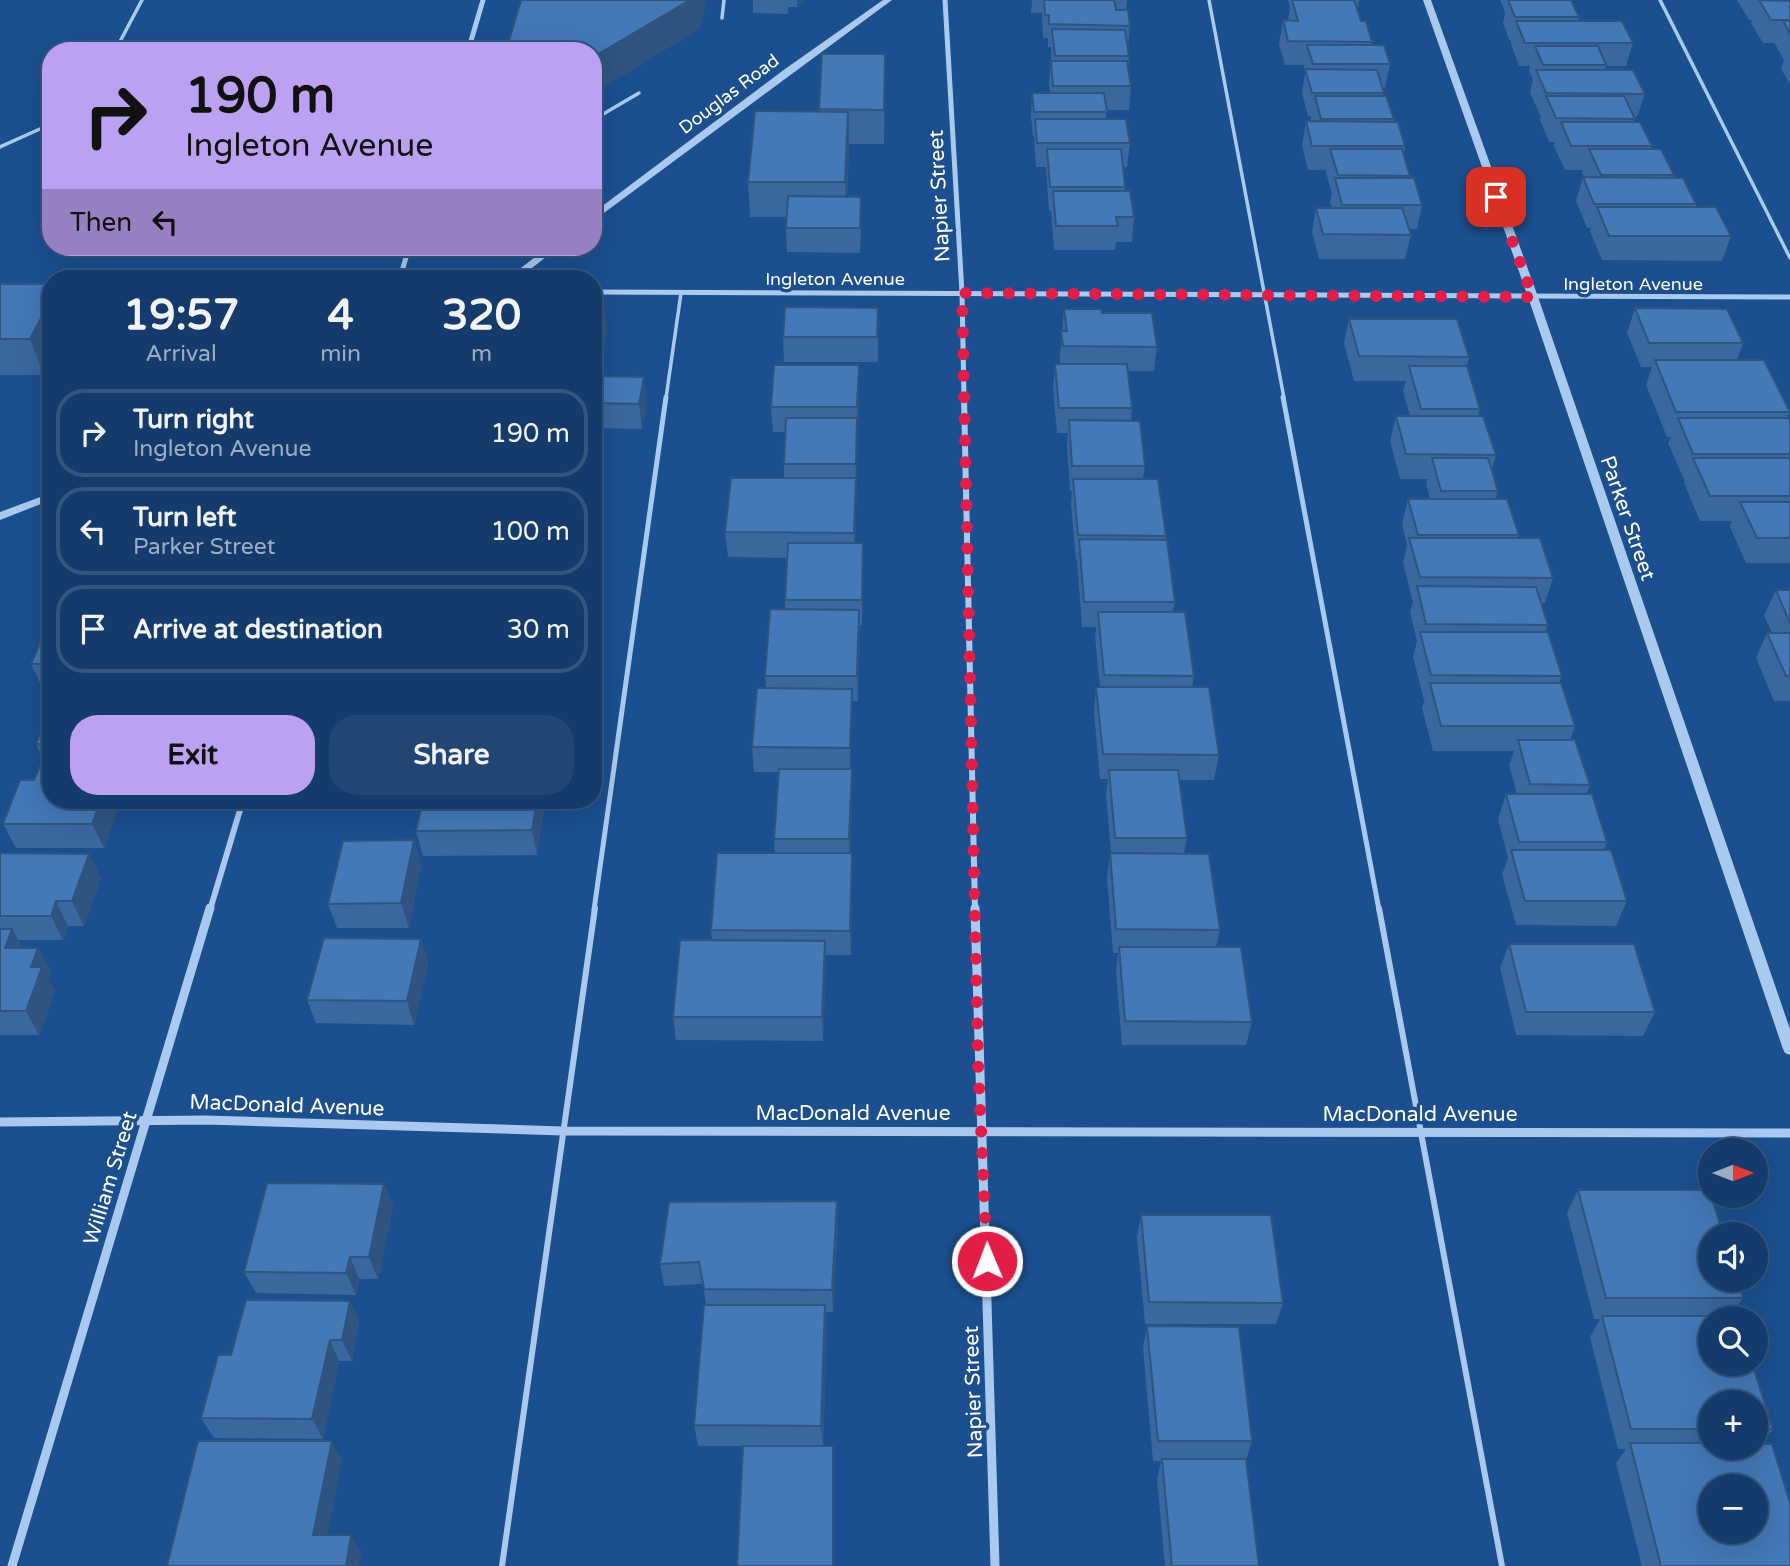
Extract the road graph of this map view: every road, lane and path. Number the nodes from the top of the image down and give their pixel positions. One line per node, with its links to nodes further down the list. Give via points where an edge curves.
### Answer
1 (142, 0): 10 (lane)
2 (483, 0): 11 (street)
3 (724, 0): 9 (lane)
4 (888, 0): 16 (street, Douglas Road)
5 (945, 0): 22 (street, Napier Street)
6 (1209, 0): 23 (lane)
7 (1427, 0): 24 (street, Parker Street)
8 (1660, 0): 18 (lane)
9 (722, 18)
10 (120, 42)
11 (471, 42)
12 (639, 93): 13 (lane)
13 (602, 115)
14 (42, 128): 15 (lane)
15 (0, 147)
16 (602, 211)
17 (542, 256): 19 (street)
18 (1790, 258)
19 (524, 270)
20 (602, 292): 21 (street, Ingleton Avenue)
21 (681, 293): 22 (street, Ingleton Avenue); 33 (lane)
22 (962, 293): 23 (street, Ingleton Avenue); 32 (street, Napier Street)
23 (1266, 296): 24 (street, Ingleton Avenue); 34 (lane)
24 (1533, 297): 25 (street, Ingleton Avenue); 29 (street, Parker Street)
25 (1790, 297)
26 (42, 500): 27 (street)
27 (0, 516)
28 (240, 809): 30 (street, William Street)
29 (1790, 1049)
30 (147, 1119): 31 (street, MacDonald Avenue); 33 (street, MacDonald Avenue); 36 (street, William Street)
31 (0, 1122)
32 (981, 1130): 33 (street, MacDonald Avenue); 34 (street, MacDonald Avenue); 38 (street, Napier Street)
33 (563, 1131): 37 (lane)
34 (1419, 1131): 35 (street, MacDonald Avenue); 39 (lane)
35 (1790, 1133)
36 (12, 1566)
37 (502, 1566)
38 (995, 1566)
39 (1502, 1566)

